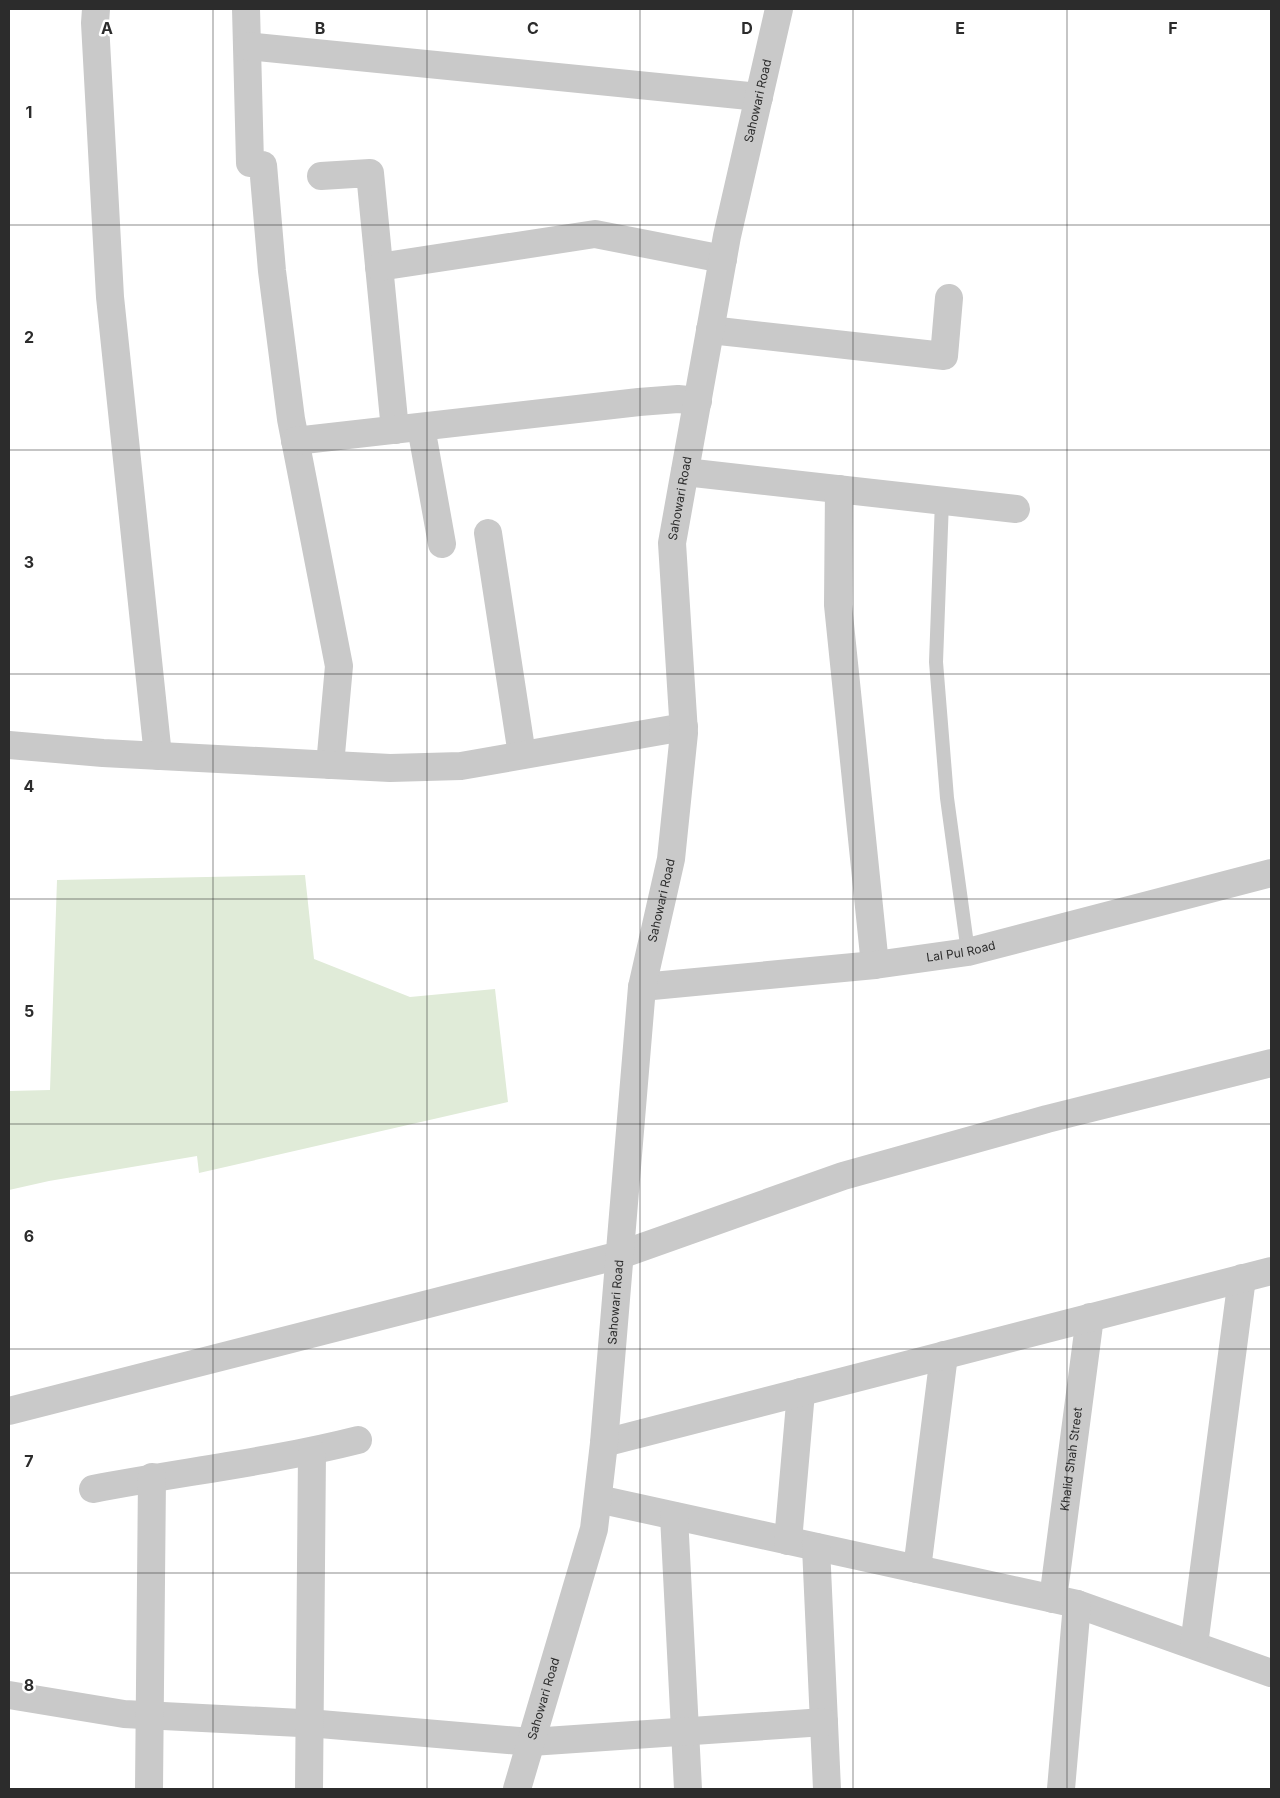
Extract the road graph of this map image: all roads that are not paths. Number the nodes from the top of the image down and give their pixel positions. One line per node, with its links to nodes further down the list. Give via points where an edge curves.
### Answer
1 (96, 9): 23 (street, via 110,297)
2 (246, 9): 4 (street)
3 (775, 9): 5 (street, Sahowari Road)
4 (247, 46): 5 (street); 13 (street, via 250,163 263,164 272,271)
5 (759, 98): 7 (street, Sahowari Road)
6 (321, 176): 8 (street, via 370,173)
7 (723, 259): 8 (street, via 595,234); 10 (street, Sahowari Road)
8 (379, 267): 12 (street)
9 (949, 298): 10 (street, via 944,356)
10 (710, 330): 11 (street, Sahowari Road)
11 (698, 401): 12 (street, via 639,402); 14 (street, Sahowari Road)
12 (408, 428): 13 (street); 19 (street)
13 (296, 442): 24 (street, via 339,666)
14 (685, 472): 15 (street); 20 (street, Sahowari Road, via 672,544)
15 (839, 489): 16 (street); 27 (street, via 838,605)
16 (942, 501): 17 (street); 26 (lane, via 936,662 947,798)
17 (1016, 509)
18 (488, 532): 22 (street)
19 (442, 544)
20 (684, 727): 22 (street); 28 (street, Sahowari Road, via 671,860)
21 (9, 745): 23 (street)
22 (522, 755): 24 (street, via 461,766 390,768)
23 (158, 756): 24 (street)
24 (330, 765)
25 (1271, 873): 26 (street, Lal Pul Road)
26 (968, 952): 27 (street, Lal Pul Road)
27 (875, 965): 28 (street, Lal Pul Road)
28 (642, 987): 30 (street, Sahowari Road)
29 (1271, 1063): 30 (street, via 1047,1119 844,1176)
30 (620, 1255): 36 (street); 38 (street, Sahowari Road)
31 (1271, 1270): 32 (street)
32 (1242, 1278): 33 (street); 48 (street)
33 (1090, 1318): 34 (street); 47 (street, Khalid Shah Street)
34 (944, 1355): 35 (street); 46 (street)
35 (801, 1392): 38 (street); 44 (street)
36 (9, 1411)
37 (358, 1440): 39 (street)
38 (604, 1443): 42 (street, Sahowari Road)
39 (312, 1452): 40 (street); 53 (street)
40 (152, 1477): 41 (street); 51 (street)
41 (93, 1489)
42 (598, 1499): 43 (street); 55 (street, Sahowari Road, via 594,1529)
43 (674, 1516): 44 (street); 54 (street)
44 (788, 1541): 45 (street)
45 (816, 1547): 46 (street); 52 (street)
46 (917, 1569): 47 (street)
47 (1065, 1602): 48 (street); 61 (street, Khalid Shah Street)
48 (1194, 1646): 49 (street)
49 (1271, 1672)
50 (9, 1695): 51 (street, via 124,1714)
51 (150, 1715): 53 (street); 56 (street)
52 (824, 1722): 54 (street); 60 (street)
53 (309, 1723): 55 (street); 57 (street)
54 (685, 1732): 55 (street); 59 (street)
55 (531, 1742): 58 (street, Sahowari Road)
56 (149, 1789)
57 (309, 1789)
58 (517, 1789)
59 (688, 1789)
60 (828, 1789)
61 (1061, 1789)

